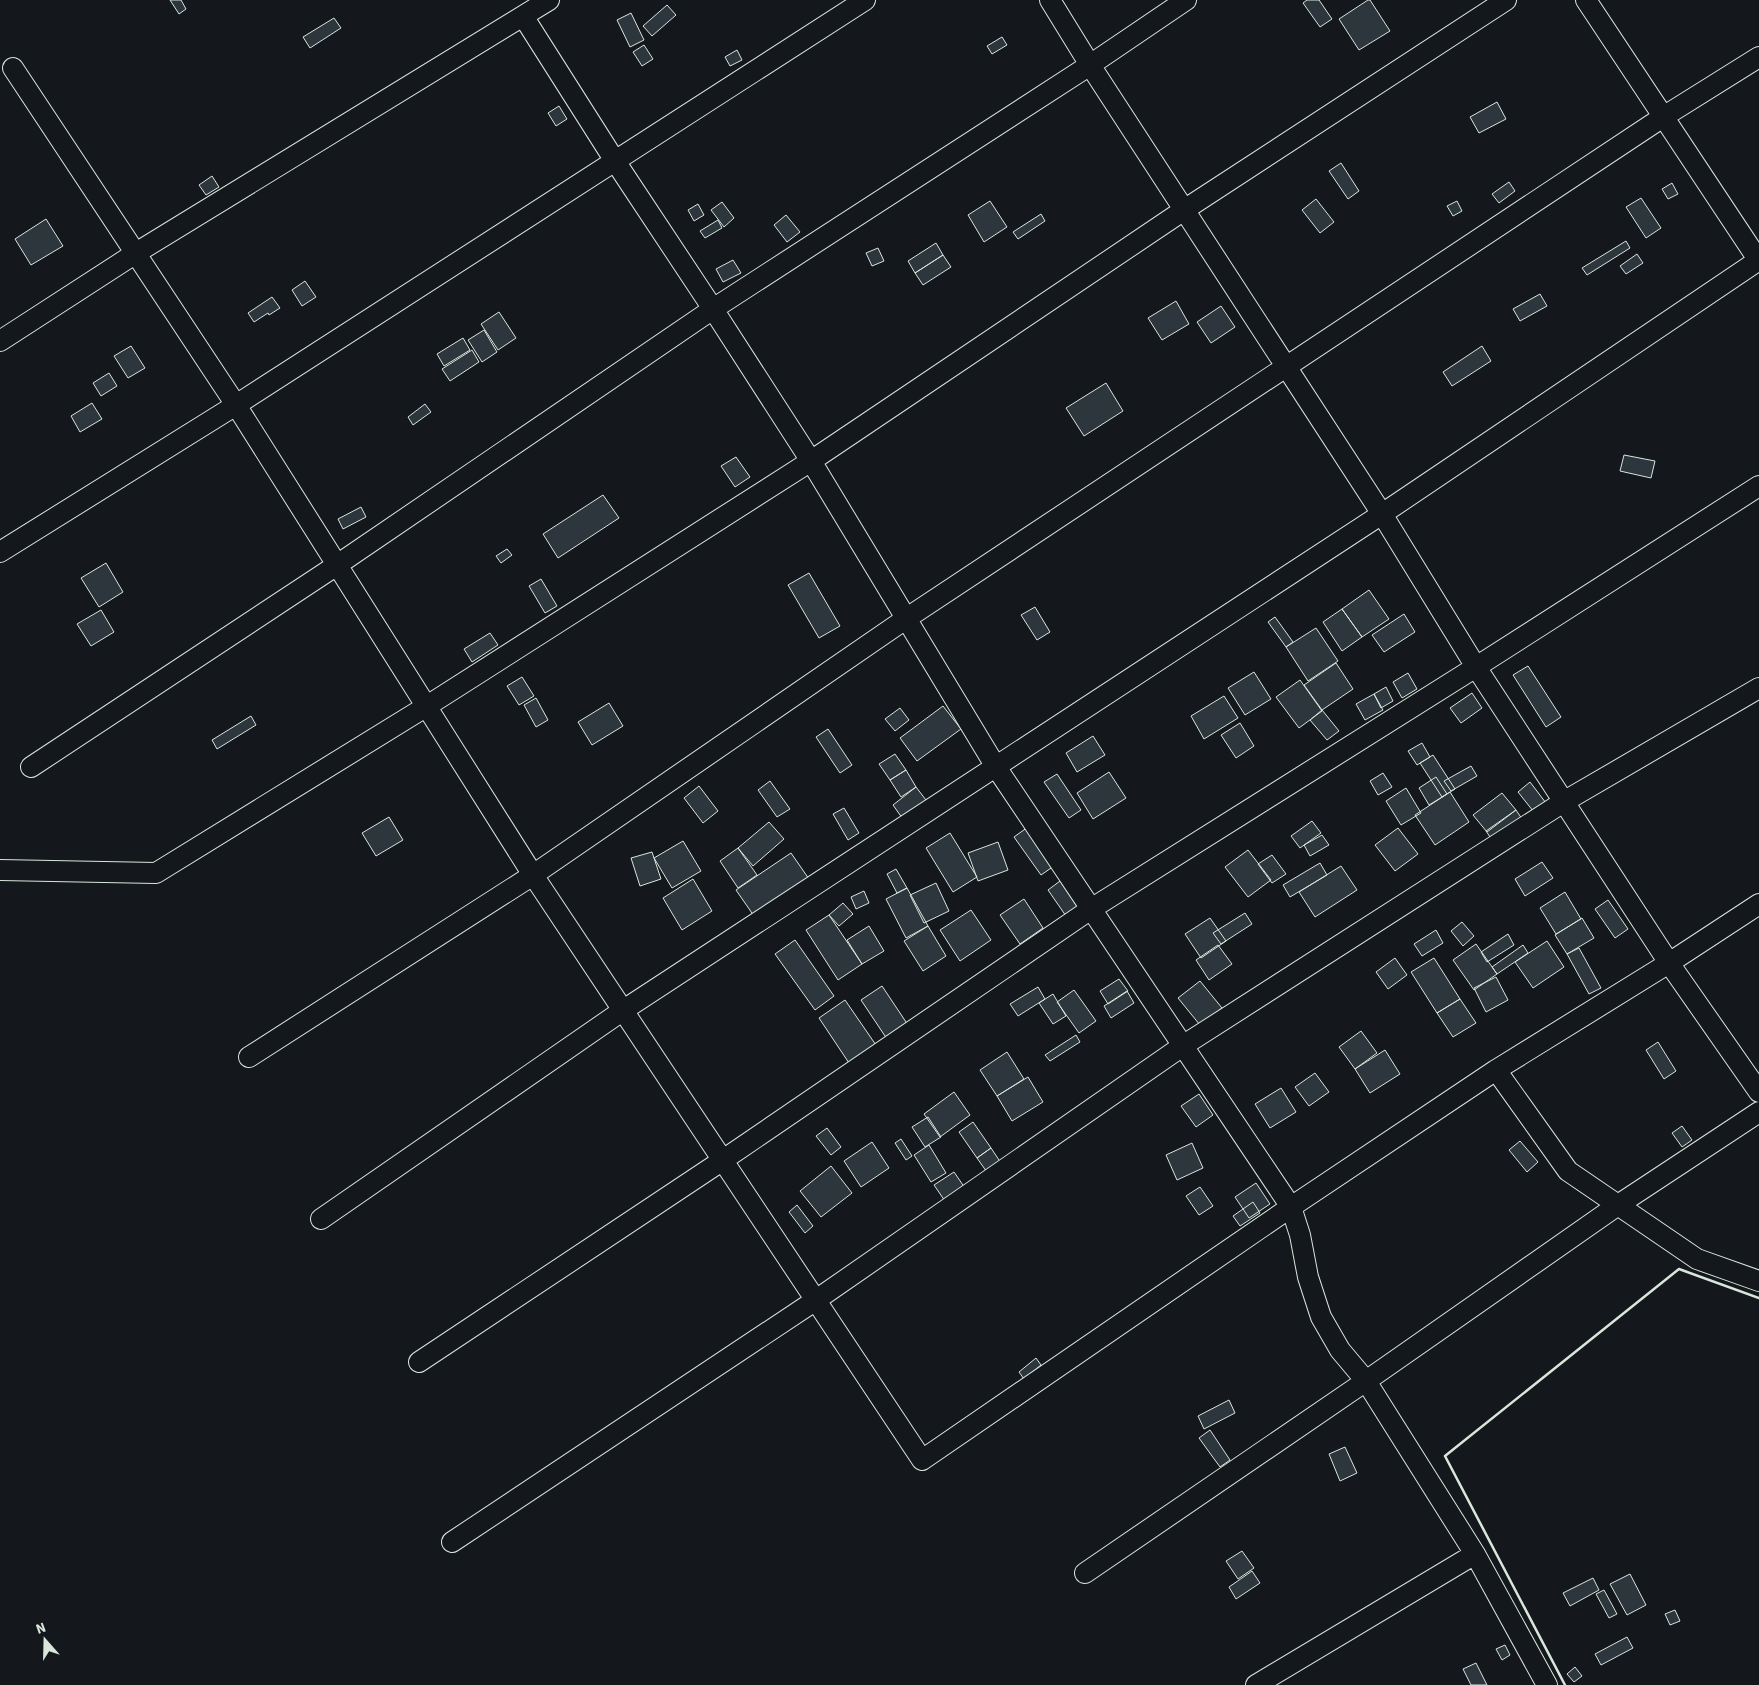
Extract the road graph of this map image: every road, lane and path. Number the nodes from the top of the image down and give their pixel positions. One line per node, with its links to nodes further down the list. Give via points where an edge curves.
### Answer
1 (549, 0): 7 (street)
2 (865, 0): 12 (street)
3 (1050, 0): 9 (street)
4 (1186, 0): 9 (street)
5 (1506, 0): 13 (street)
6 (1586, 0): 11 (street)
7 (523, 16): 12 (street); 14 (street)
8 (1759, 57): 11 (street)
9 (1090, 65): 13 (street); 16 (street)
10 (13, 68): 14 (street)
11 (1663, 117): 15 (street); 18 (street)
12 (615, 161): 16 (street); 19 (street)
13 (1184, 210): 18 (street); 20 (street)
14 (136, 253): 17 (street); 19 (street)
15 (1759, 260): 22 (street)
16 (713, 309): 20 (street); 24 (street)
17 (0, 341)
18 (1287, 366): 22 (street); 25 (street)
19 (236, 405): 23 (street); 24 (street)
20 (810, 461): 25 (street); 28 (street)
21 (1759, 486): 26 (street)
22 (1382, 514): 26 (street); 30 (street)
23 (0, 552)
24 (336, 565): 28 (street); 29 (street)
25 (907, 618): 30 (street); 33 (street)
26 (1476, 667): 31 (street); 35 (street)
27 (1759, 688): 31 (street)
28 (427, 706): 32 (street, via 156,872); 33 (street)
29 (31, 767)
30 (996, 767): 35 (street); 37 (street)
31 (1565, 801): 36 (street); 38 (street)
32 (0, 870)
33 (533, 875): 37 (street); 39 (street)
34 (1759, 904): 36 (street)
35 (1091, 910): 38 (street); 43 (street)
36 (1669, 963): 40 (street); 41 (street)
37 (622, 1010): 43 (street); 46 (street)
38 (1184, 1045): 45 (street); 48 (street)
39 (249, 1056)
40 (1496, 1070): 44 (street, via 1568,1171); 45 (street)
41 (1759, 1092)
42 (1759, 1112): 44 (street)
43 (722, 1160): 48 (street); 49 (street)
44 (1618, 1205): 47 (street, via 1697,1260); 50 (street)
45 (1291, 1207): 48 (street, via 922,1460); 50 (street, via 1321,1316 1340,1350)
46 (321, 1219)
47 (1759, 1281)
48 (816, 1300): 51 (street)
49 (419, 1362)
50 (1366, 1381): 52 (street); 53 (street)
51 (452, 1542)
52 (1475, 1554): 54 (street); 55 (street)
53 (1084, 1573)
54 (1256, 1685)
55 (1547, 1685)

